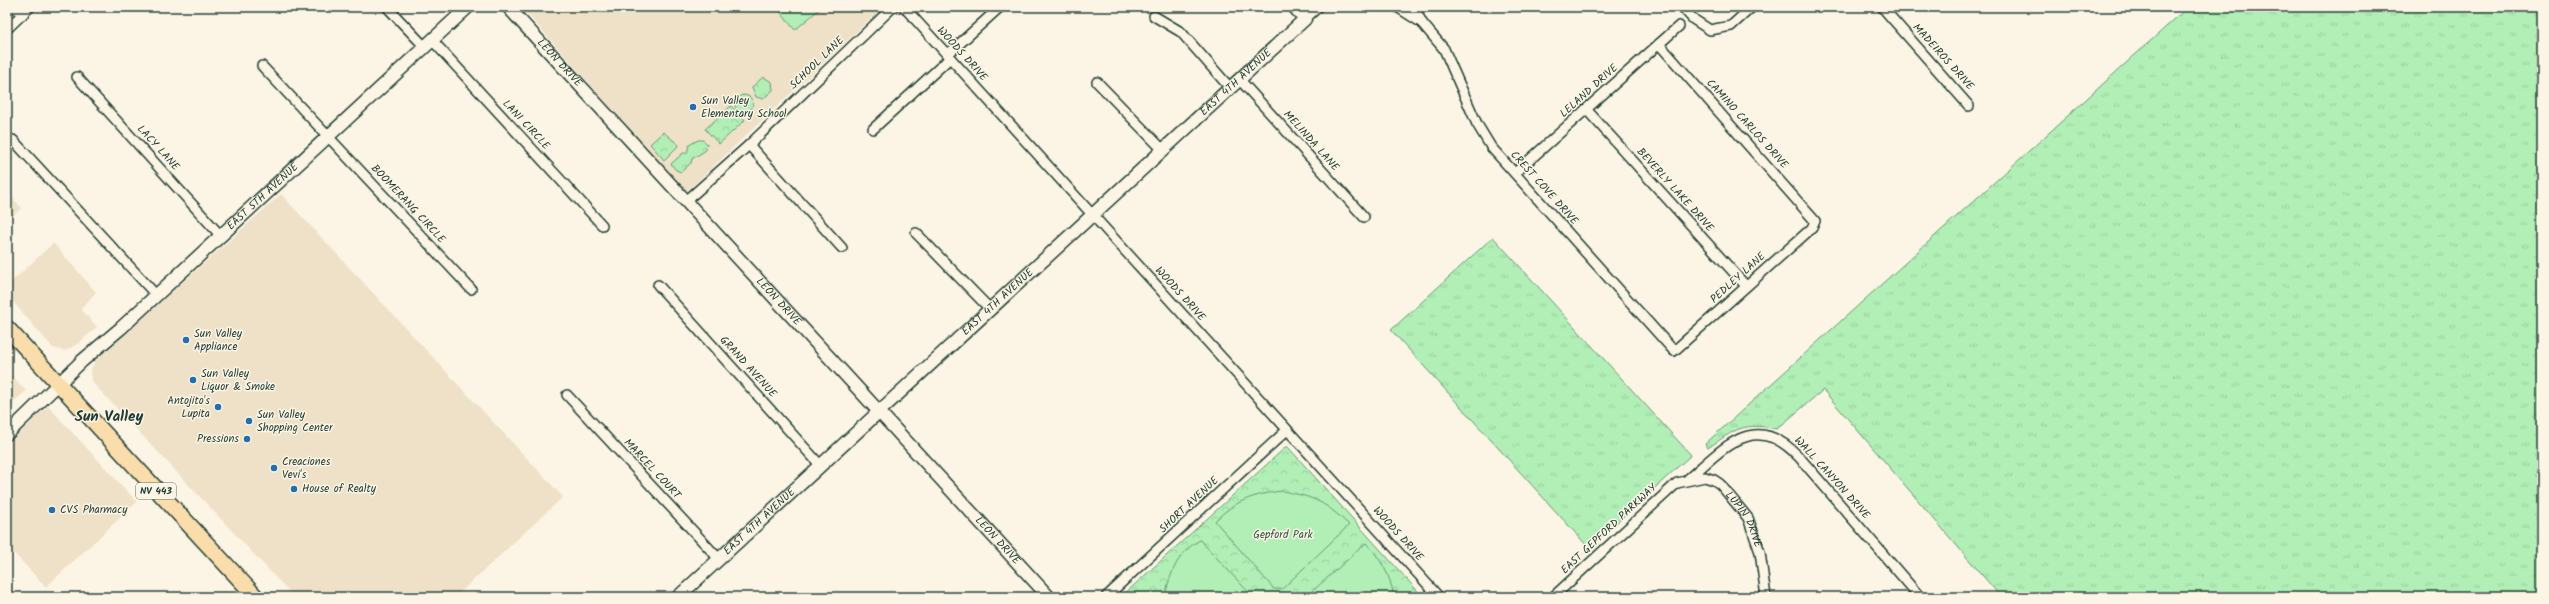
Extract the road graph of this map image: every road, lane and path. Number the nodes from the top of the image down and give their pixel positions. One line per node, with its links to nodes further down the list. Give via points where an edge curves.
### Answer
1 (15, 7): 16 (street)
2 (30, 7): 16 (street)
3 (387, 7): 22 (street, LANI CIRCLE)
4 (468, 7): 22 (street, EAST 5TH AVENUE)
5 (508, 7): 37 (street, LEON DRIVE)
6 (893, 7): 34 (street, SCHOOL LANE)
7 (904, 7): 24 (street, WOODS DRIVE)
8 (1000, 7): 24 (street)
9 (1294, 7): 18 (street)
10 (1318, 7): 18 (street, EAST 4TH AVENUE)
11 (1397, 7): 19 (street, CREST COVE DRIVE)
12 (1414, 7): 19 (street, CREST COVE DRIVE)
13 (1682, 7): 14 (street, via 1692,19 1710,30 1731,26)
14 (1752, 7)
15 (1882, 7): 29 (street, MADEIROS DRIVE)
16 (22, 15): 21 (street)
17 (1154, 16): 28 (street, MELINDA LANE, via 1181,32)
18 (1305, 19): 28 (street, EAST 4TH AVENUE)
19 (1422, 23): 36 (street, CREST COVE DRIVE, via 1448,56 1484,138)
20 (1680, 26): 23 (street, LELAND DRIVE)
21 (7, 28)
22 (428, 44): 32 (street, EAST 5TH AVENUE); 41 (street, LANI CIRCLE)
23 (1659, 44): 30 (street, LELAND DRIVE); 40 (street, CAMINO CARLOS DRIVE)
24 (949, 57): 31 (street); 38 (street, WOODS DRIVE)
25 (262, 66): 32 (street, BOOMERANG CIRCLE)
26 (77, 77): 43 (street, LACY LANE)
27 (1097, 82): 35 (street)
28 (1236, 85): 35 (street, EAST 4TH AVENUE); 39 (street, MELINDA LANE)
29 (1970, 106)
30 (1586, 109): 36 (street, LELAND DRIVE); 46 (street, BEVERLY LAKE DRIVE)
31 (872, 129)
32 (328, 136): 43 (street, EAST 5TH AVENUE); 47 (street, BOOMERANG CIRCLE)
33 (13, 140): 48 (street)
34 (749, 144): 37 (street, SCHOOL LANE); 44 (street)
35 (1164, 151): 38 (street, EAST 4TH AVENUE)
36 (1515, 173): 51 (street, CREST COVE DRIVE)
37 (686, 201): 54 (street, LEON DRIVE)
38 (1093, 216): 49 (street, EAST 4TH AVENUE); 55 (street, WOODS DRIVE)
39 (1364, 217)
40 (1815, 221): 46 (street, PEDLEY LANE, via 1812,228)
41 (602, 225)
42 (916, 232): 49 (street)
43 (220, 235): 48 (street, EAST 5TH AVENUE)
44 (842, 248)
45 (658, 285): 57 (street, GRAND AVENUE)
46 (1746, 286): 51 (street, PEDLEY LANE)
47 (471, 289)
48 (156, 295): 52 (street, EAST 5TH AVENUE)
49 (991, 310): 54 (street, EAST 4TH AVENUE)
50 (7, 328): 52 (main road, NV 443)
51 (1674, 351)
52 (57, 384): 56 (street, EAST 5TH AVENUE); 60 (main road, NV 443)
53 (568, 395): 59 (street, MARCEL COURT)
54 (878, 412): 57 (street, EAST 4TH AVENUE); 62 (street, LEON DRIVE)
55 (1287, 430): 63 (street, SHORT AVENUE); 64 (street, WOODS DRIVE)
56 (7, 434)
57 (821, 466): 59 (street, EAST 4TH AVENUE)
58 (1685, 480): 65 (street, EAST GEPFORD PARKWAY, via 1677,483); 66 (street, LUPIN DRIVE, via 1704,477 1720,484 1748,518 1760,552); 67 (street, WALL CANYON DRIVE, via 1730,443 1740,438 1761,434 1781,441 1800,458)
59 (719, 559): 61 (street, EAST 4TH AVENUE)
60 (256, 597)
61 (678, 597)
62 (1049, 597)
63 (1106, 597)
64 (1439, 597)
65 (1553, 597)
66 (1766, 597)
67 (1920, 597)

